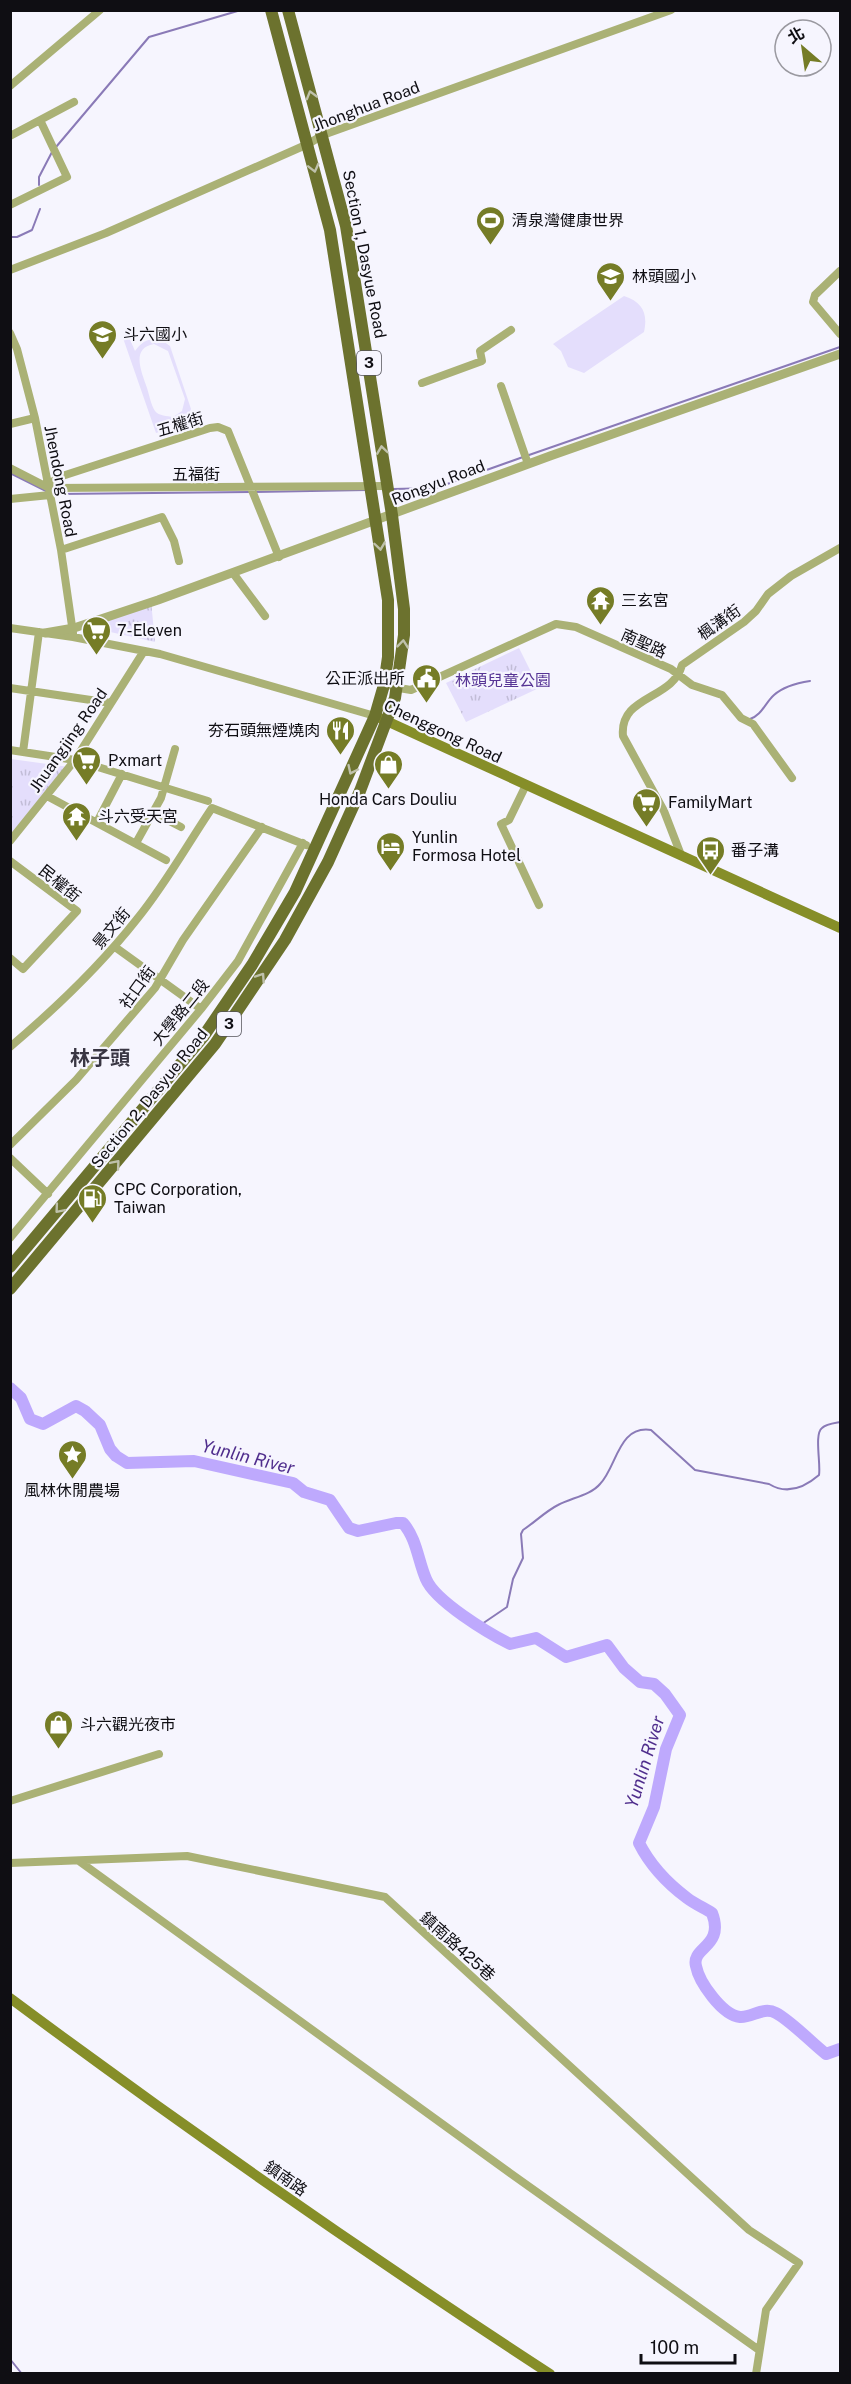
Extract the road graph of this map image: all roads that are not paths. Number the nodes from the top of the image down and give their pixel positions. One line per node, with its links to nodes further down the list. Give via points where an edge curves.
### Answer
1 (100, 10): 5 (street)
2 (271, 10): 10 (main road, Section 1, Dasyue Road / 3)
3 (288, 10): 8 (main road, Section 1, Dasyue Road / 3, one-way to 3)
4 (671, 10): 8 (street, Jhonghua Road)
5 (10, 86)
6 (74, 102): 7 (street)
7 (40, 120): 9 (street); 11 (street, via 67,177)
8 (322, 135): 10 (street, Jhonghua Road); 26 (main road, Section 1, Dasyue Road / 3, one-way to 8, via 346,226)
9 (10, 136)
10 (308, 144): 12 (street, Jhonghua Road, via 106,233); 25 (main road, Section 1, Dasyue Road / 3, one-way to 25, via 330,230)
11 (10, 205)
12 (10, 270)
13 (840, 272): 16 (street, via 815,295 813,302)
14 (511, 330): 19 (street, via 480,351 482,361)
15 (10, 333): 17 (street, Jhendong Road)
16 (840, 334)
17 (14, 351): 21 (street, Jhendong Road)
18 (840, 354): 23 (street, Rongyu Road)
19 (422, 383)
20 (501, 386): 23 (street)
21 (35, 418): 22 (street); 28 (street, Jhendong Road)
22 (10, 424)
23 (528, 464): 30 (street, Rongyu Road)
24 (10, 468): 28 (street, 五福街)
25 (370, 485): 26 (street, 五福街); 27 (street, 五福街); 31 (main road, Section 1, Dasyue Road / 3)
26 (387, 486): 30 (main road, Section 1, Dasyue Road / 3)
27 (251, 488): 28 (street, 五福街); 28 (street, 五權街, via 228,431 218,427 56,478); 34 (street, 五權街)
28 (49, 492): 29 (street); 33 (street, Jhendong Road)
29 (10, 499)
30 (392, 515): 31 (street, Rongyu Road); 45 (main road, Section 1, Dasyue Road / 3, one-way to 30, via 404,609)
31 (377, 521): 34 (street, Rongyu Road); 43 (main road, Section 1, Dasyue Road / 3, one-way to 43, via 388,600)
32 (840, 548): 42 (street, 楓溝街, via 768,594 756,611 682,665)
33 (61, 550): 35 (street, via 162,517); 40 (street, Jhendong Road)
34 (279, 557): 36 (street, Rongyu Road)
35 (179, 561)
36 (233, 573): 37 (street); 40 (street, Rongyu Road)
37 (265, 616)
38 (10, 628): 39 (street)
39 (42, 632): 40 (street, Rongyu Road); 46 (street)
40 (73, 632): 41 (street, Chenggong Road)
41 (144, 651): 47 (street, Jhuangjing Road); 48 (street, Chenggong Road)
42 (679, 675): 45 (street, 南聖路, via 576,627 556,624 411,690); 54 (street, 南聖路, via 692,685 722,695 741,718 753,724); 67 (street, 楓溝街, via 665,689 647,697 622,724 623,736 664,811)
43 (384, 685): 45 (street, 南聖路); 48 (main road, Section 1, Dasyue Road / 3)
44 (10, 688): 46 (street)
45 (398, 688): 48 (main road, Section 1, Dasyue Road / 3)
46 (31, 690): 47 (street); 51 (street)
47 (111, 703): 52 (street, Jhuangjing Road)
48 (381, 718): 55 (main road, Chenggong Road); 66 (main road, Section 2, Dasyue Road / 3, one-way to 66); 76 (main road, Section 2, Dasyue Road / 3, one-way to 48, via 285,940 328,862 360,791)
49 (175, 749): 56 (street)
50 (10, 750): 51 (street)
51 (23, 752): 52 (street)
52 (75, 760): 53 (street); 57 (street, Jhuangjing Road)
53 (122, 774): 56 (street); 60 (street)
54 (792, 778)
55 (526, 786): 67 (main road, Chenggong Road); 70 (street, via 509,820 501,824)
56 (165, 787): 58 (street); 59 (street)
57 (47, 796): 60 (street); 63 (street, Jhuangjing Road)
58 (210, 804): 62 (street); 72 (street, 景文街, via 139,917)
59 (152, 812): 61 (street); 64 (street)
60 (97, 822): 64 (street)
61 (181, 827)
62 (262, 827): 65 (street); 74 (street, 社口街, via 183,940)
63 (10, 841)
64 (136, 843): 68 (street)
65 (303, 843): 66 (street); 77 (street, 大學路二段, via 238,961)
66 (315, 850): 75 (main road, Section 2, Dasyue Road / 3, via 295,892)
67 (681, 855): 71 (main road, Chenggong Road)
68 (166, 860)
69 (10, 861): 73 (street, 民權街, via 77,911 23,969)
70 (539, 905)
71 (840, 928)
72 (115, 947): 74 (street); 78 (street, 景文街, via 53,1011)
73 (10, 958)
74 (160, 982): 77 (street); 79 (street, 社口街, via 76,1080)
75 (232, 994): 76 (main road); 82 (main road, Section 2, Dasyue Road / 3, one-way to 82, via 203,1037)
76 (245, 1000): 84 (main road, Section 2, Dasyue Road / 3, one-way to 76, via 215,1044)
77 (201, 1009): 81 (street, 大學路二段)
78 (10, 1047)
79 (10, 1145)
80 (10, 1158): 81 (street)
81 (48, 1194): 83 (street, 大學路二段)
82 (42, 1230): 84 (main road); 85 (main road, Section 2, Dasyue Road / 3)
83 (10, 1238)
84 (52, 1240): 86 (main road, Section 2, Dasyue Road / 3)
85 (10, 1267)
86 (10, 1289)
87 (159, 1754): 88 (street)
88 (10, 1802)
89 (79, 1861): 90 (street, 鎮南路425巷); 92 (street); 92 (street, 鎮南路425巷, via 187,1856 385,1897 749,2230 799,2263 766,2310)
90 (10, 1863)
91 (10, 1998): 93 (main road, 鎮南路, via 290,2200)
92 (759, 2350): 94 (street)
93 (550, 2373)
94 (756, 2373)

